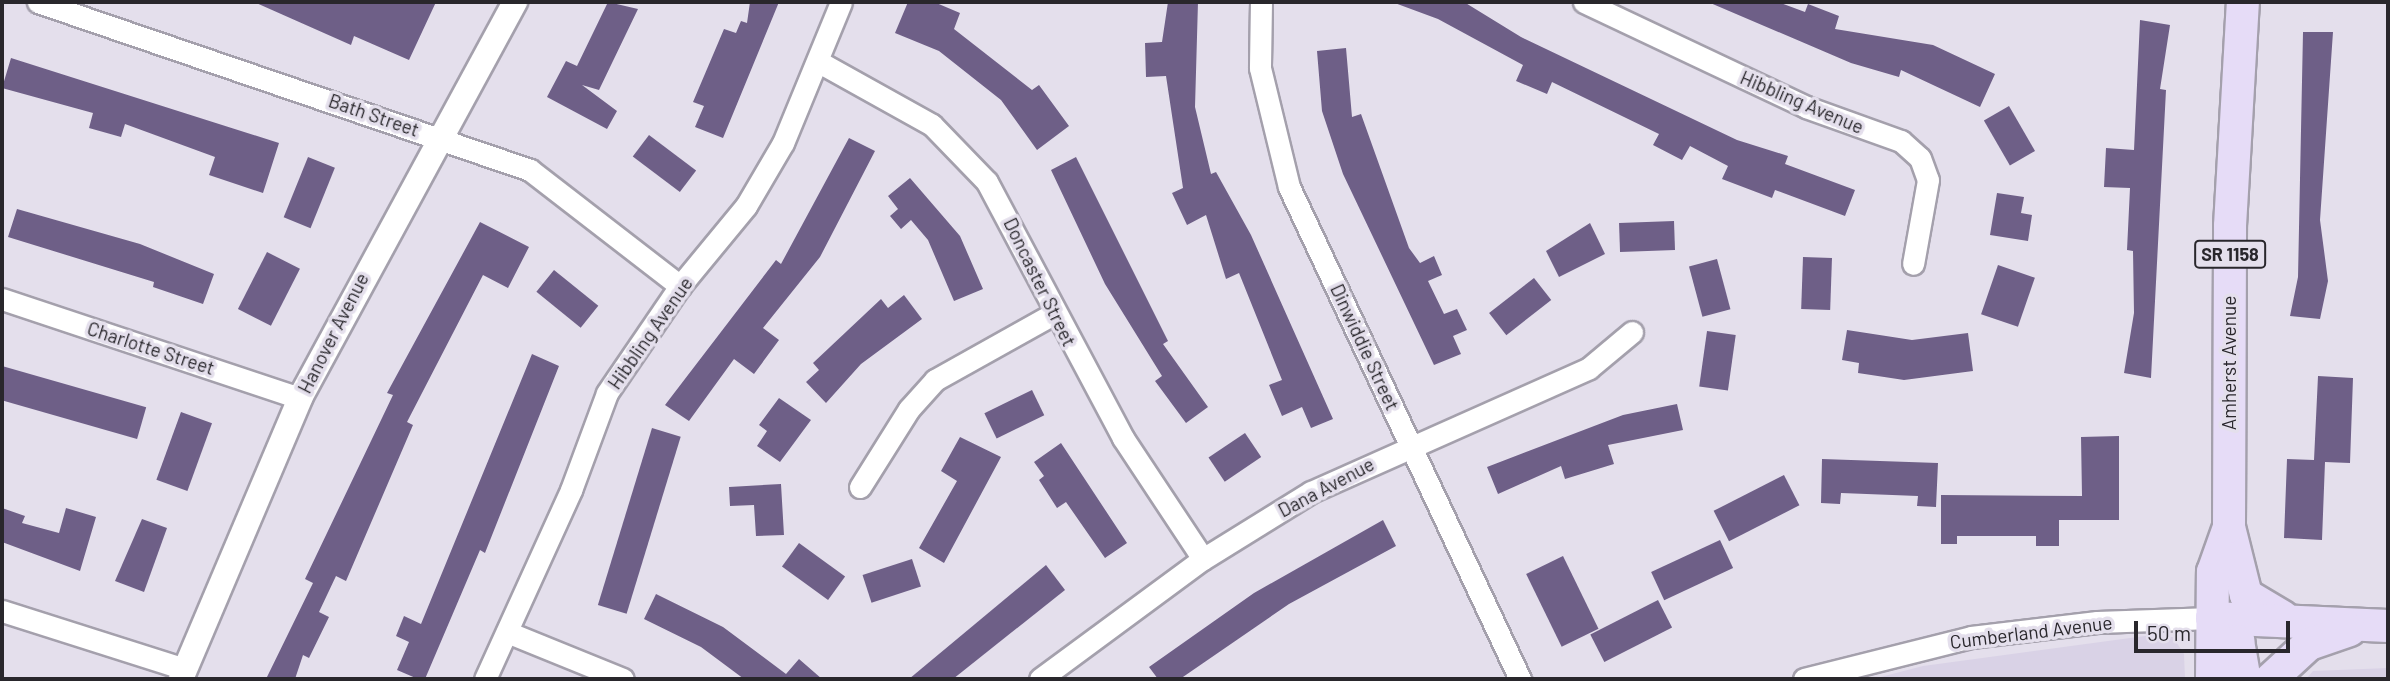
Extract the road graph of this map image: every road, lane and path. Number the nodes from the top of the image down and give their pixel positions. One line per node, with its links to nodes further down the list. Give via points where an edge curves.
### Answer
1 (38, 2): 8 (street, Bath Street)
2 (515, 2): 8 (street, Hanover Avenue)
3 (841, 2): 7 (street, Hibbling Avenue)
4 (1261, 2): 15 (street, Dinwiddie Street, via 1260,68 1276,153)
5 (1584, 2): 9 (street, Hibbling Avenue, via 1806,107 1901,141 1920,158 1928,180)
6 (2243, 2): 17 (main road, Amherst Avenue / SR 1158, via 2230,226)
7 (819, 62): 10 (street, Hibbling Avenue, via 746,206); 12 (street, Doncaster Street, via 900,103 964,154 1007,213)
8 (438, 137): 10 (street, Bath Street, via 549,181); 14 (street, Hanover Avenue)
9 (1913, 264)
10 (680, 286): 23 (street, Hibbling Avenue, via 607,393)
11 (2, 299): 14 (street, Charlotte Street)
12 (1053, 314): 16 (street, via 935,380 909,409); 18 (street, Doncaster Street, via 1123,438)
13 (1632, 332): 15 (street, Dana Avenue, via 1589,368)
14 (300, 398): 24 (street, Hanover Avenue)
15 (1410, 443): 18 (street, Dana Avenue, via 1311,492); 28 (street, Dinwiddie Street)
16 (860, 487)
17 (2229, 527): 20 (main road, Amherst Avenue / SR 1158, via 2213,572); 21 (main road, via 2246,595 2263,609)
18 (1203, 559): 27 (street, Dana Avenue)
19 (2, 611): 24 (street)
20 (2212, 618): 21 (main road, Cumberland Avenue); 29 (street, Cumberland Avenue, via 2097,622 1971,637); 30 (main road, Amherst Avenue / SR 1158); 31 (main road, via 2238,640)
21 (2298, 621): 22 (main road, Cumberland Avenue)
22 (2376, 626): 32 (main road, via 2309,644)
23 (507, 632): 25 (street, Hibbling Avenue); 26 (street)
24 (183, 674)
25 (485, 679)
26 (623, 679)
27 (1040, 679)
28 (1520, 679)
29 (1804, 679)
30 (2212, 679)
31 (2245, 679)
32 (2271, 679)

